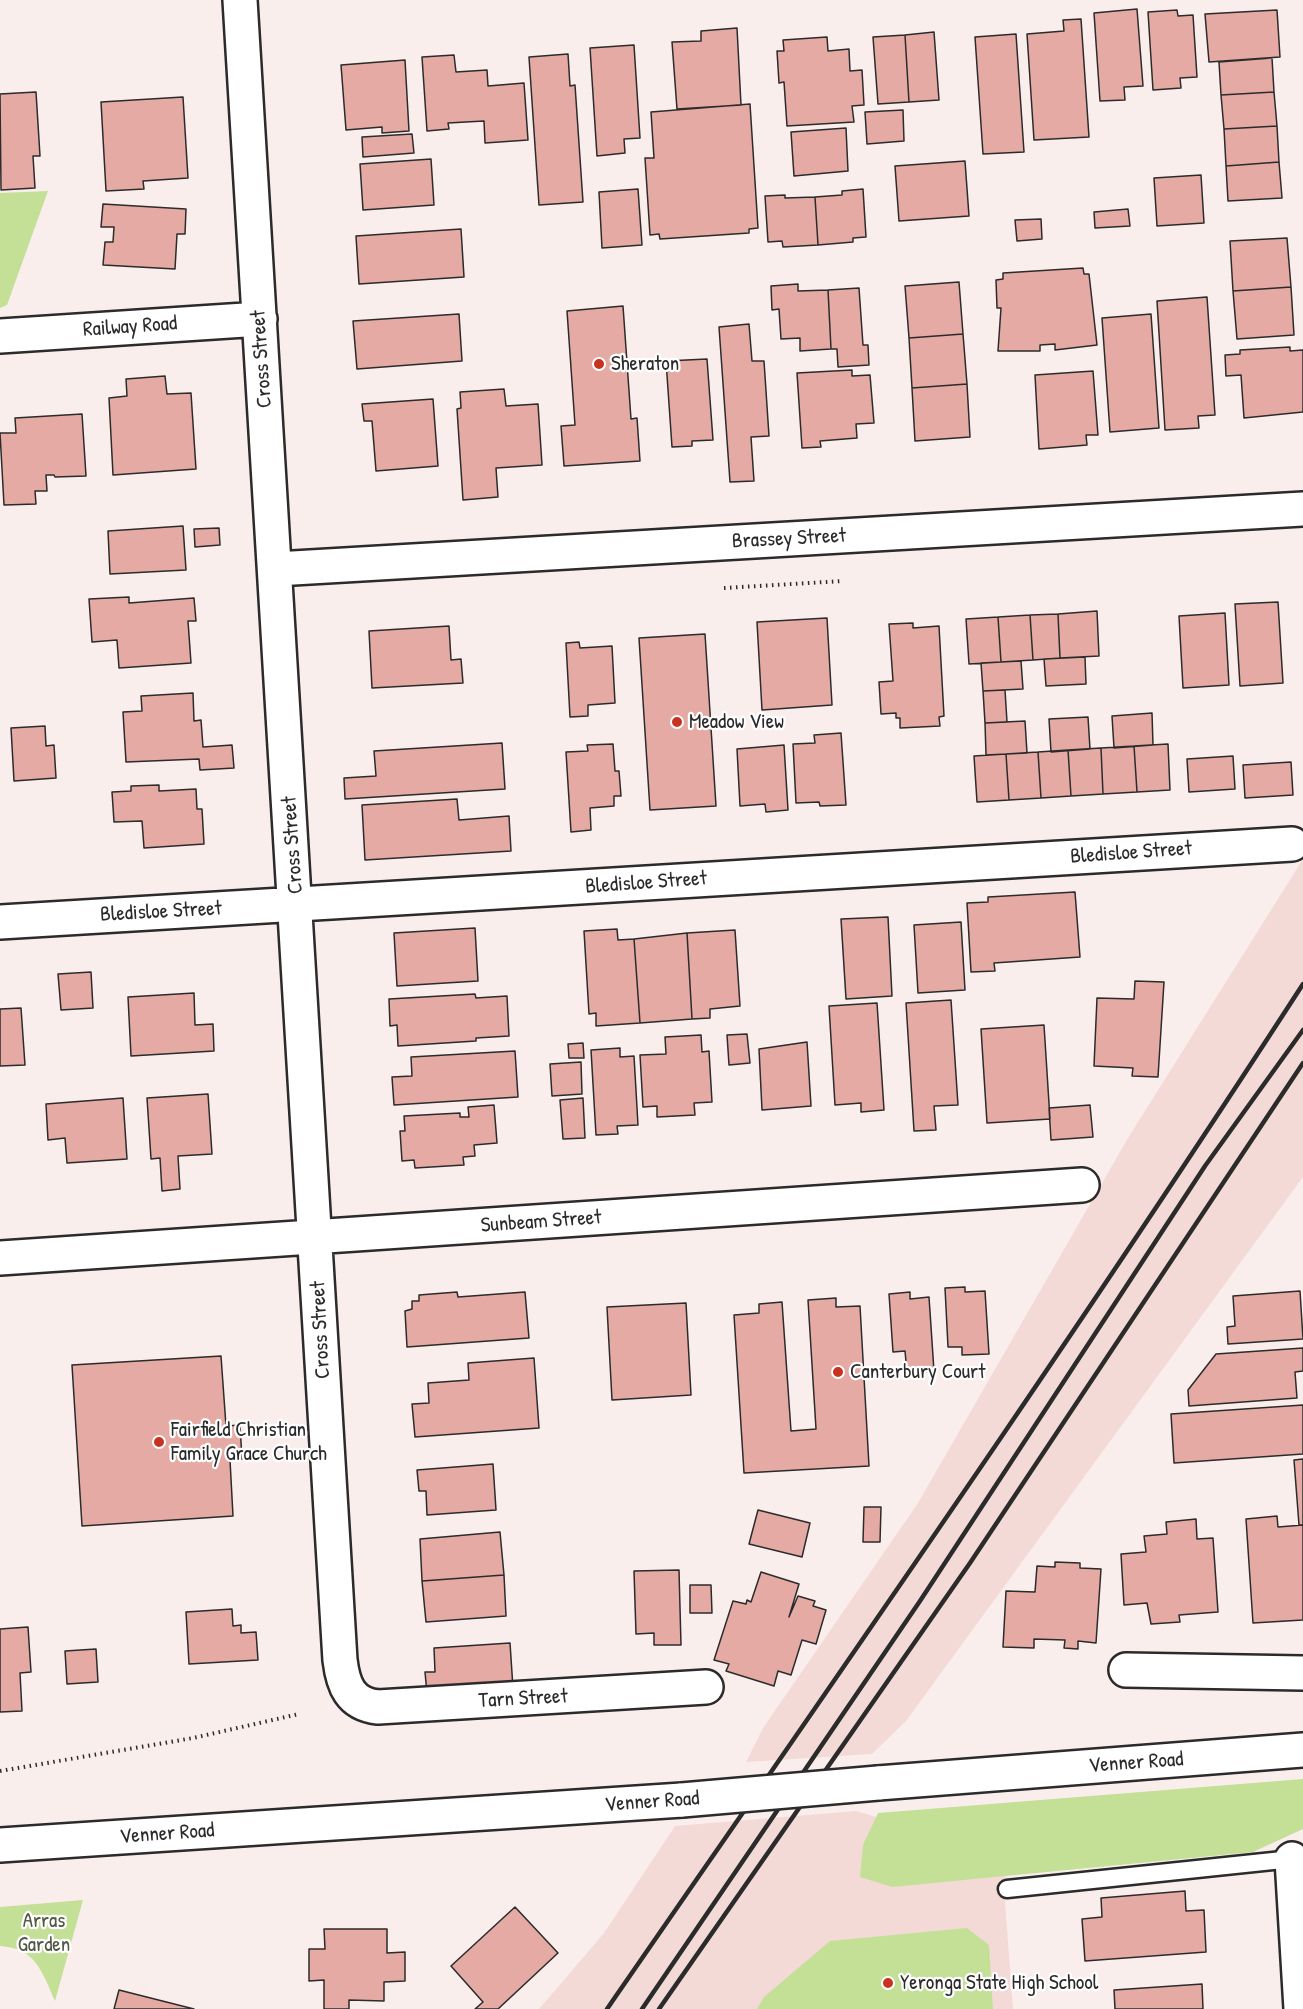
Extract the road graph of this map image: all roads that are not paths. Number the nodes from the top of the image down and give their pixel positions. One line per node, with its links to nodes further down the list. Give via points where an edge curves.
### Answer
1 (240, 0): 2 (street, Cross Street)
2 (260, 319): 3 (street, Railway Road); 5 (street, Cross Street)
3 (0, 336)
4 (1303, 509): 5 (street, Brassey Street)
5 (276, 570): 7 (street, Cross Street)
6 (1292, 844): 7 (street, Bledisloe Street)
7 (296, 904): 8 (street, Bledisloe Street); 10 (street, Cross Street)
8 (0, 922)
9 (1082, 1185): 10 (street, Sunbeam Street)
10 (316, 1237): 11 (street, Sunbeam Street); 15 (street, Cross Street, via 340,1660)
11 (0, 1258)
12 (1126, 1670): 13 (street)
13 (1303, 1673)
14 (706, 1687): 15 (street, Tarn Street, via 378,1707 359,1702)
15 (346, 1688)
16 (1303, 1750): 17 (street, Venner Road, bridge, via 682,1800)
17 (0, 1845)
18 (1292, 1859): 19 (lane); 20 (street)
19 (1006, 1889)
20 (1301, 2009)

